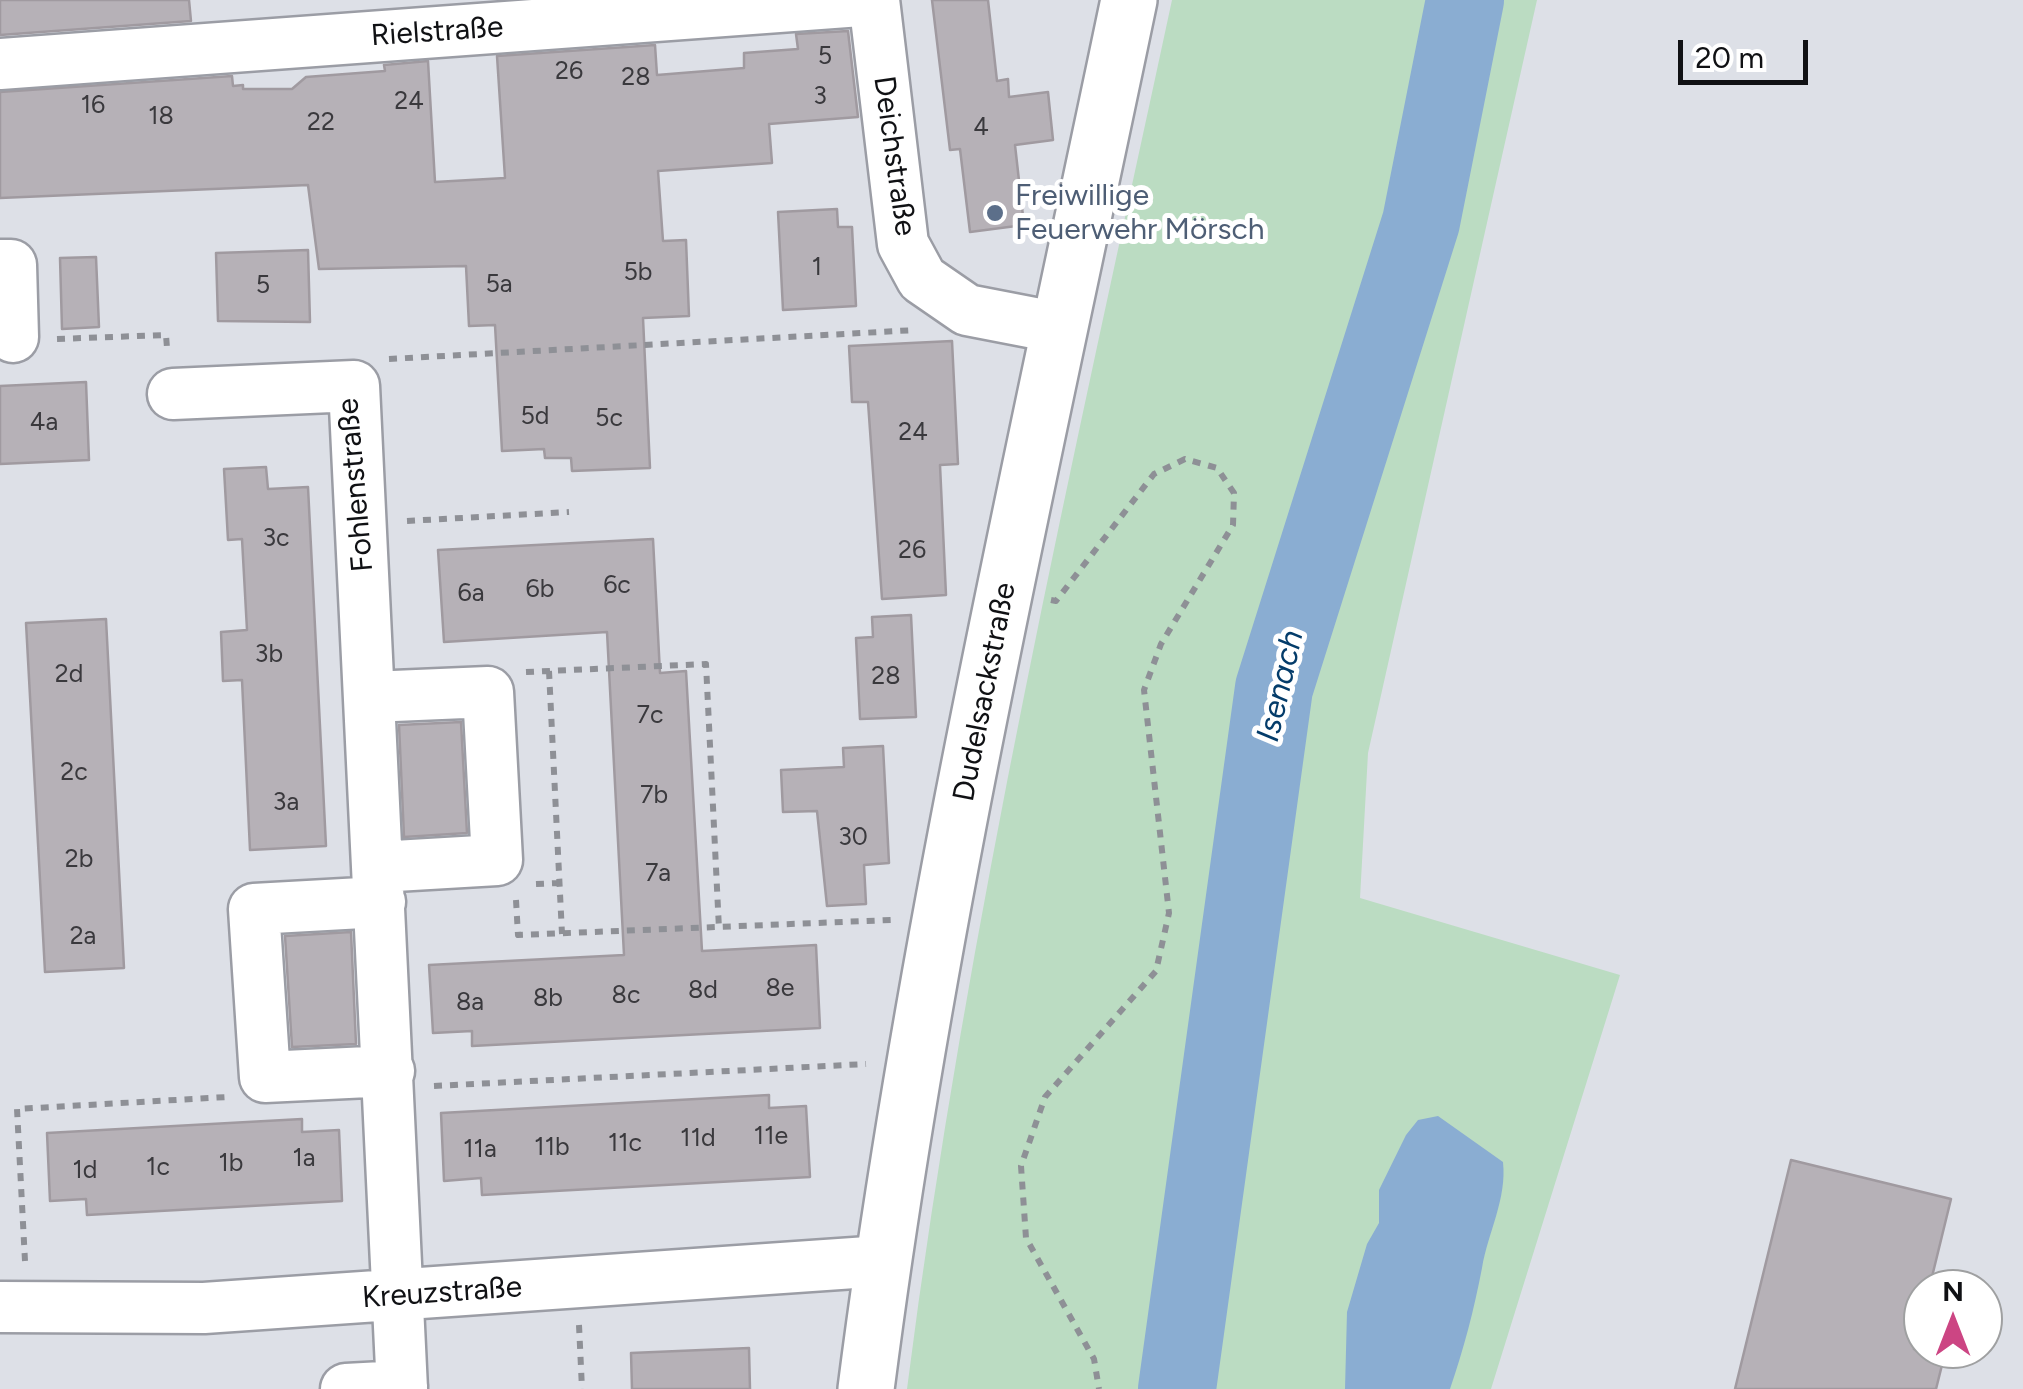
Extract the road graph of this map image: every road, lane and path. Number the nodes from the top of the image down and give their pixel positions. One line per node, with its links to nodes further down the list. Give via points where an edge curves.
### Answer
1 (874, 0): 3 (street, Rielstraße); 5 (street, Deichstraße, via 903,244 922,279)
2 (1128, 0): 6 (street, Dudelsackstraße)
3 (0, 64)
4 (0, 265): 7 (street, via 10,265)
5 (967, 310): 6 (street, Deichstraße); 8 (path, via 911,332 353,361)
6 (1060, 328): 18 (street, Dudelsackstraße)
7 (13, 337): 9 (path, via 166,335)
8 (354, 386): 9 (street, Fohlenstraße); 11 (street, Fohlenstraße)
9 (174, 394)
10 (570, 512): 11 (path)
11 (361, 523): 15 (street, Fohlenstraße)
12 (1042, 598): 30 (path, via 1056,601 1154,474 1185,459 1217,468 1234,493 1233,525 1161,644 1144,690 1169,913 1156,971 1045,1097 1021,1166 1026,1238 1094,1359)
13 (549, 670): 14 (path, via 506,673); 19 (path, via 706,664); 20 (path)
14 (488, 692): 15 (street); 16 (street)
15 (370, 697): 17 (street, Fohlenstraße)
16 (497, 860): 17 (street); 20 (path, via 515,886 518,935)
17 (379, 885): 21 (street, Fohlenstraße); 21 (street, via 254,910 265,1077)
18 (941, 917): 19 (path); 22 (street, Dudelsackstraße)
19 (719, 929): 20 (path)
20 (562, 934)
21 (389, 1070): 24 (street, Fohlenstraße)
22 (882, 1261): 23 (street, Kreuzstraße); 29 (street, Dudelsackstraße)
23 (576, 1284): 24 (street, Kreuzstraße); 28 (path)
24 (398, 1296): 25 (street, Kreuzstraße, via 204,1308); 26 (street, Fohlenstraße)
25 (0, 1307)
26 (402, 1388): 27 (street)
27 (346, 1389)
28 (582, 1389)
29 (866, 1389)
30 (1099, 1389)

